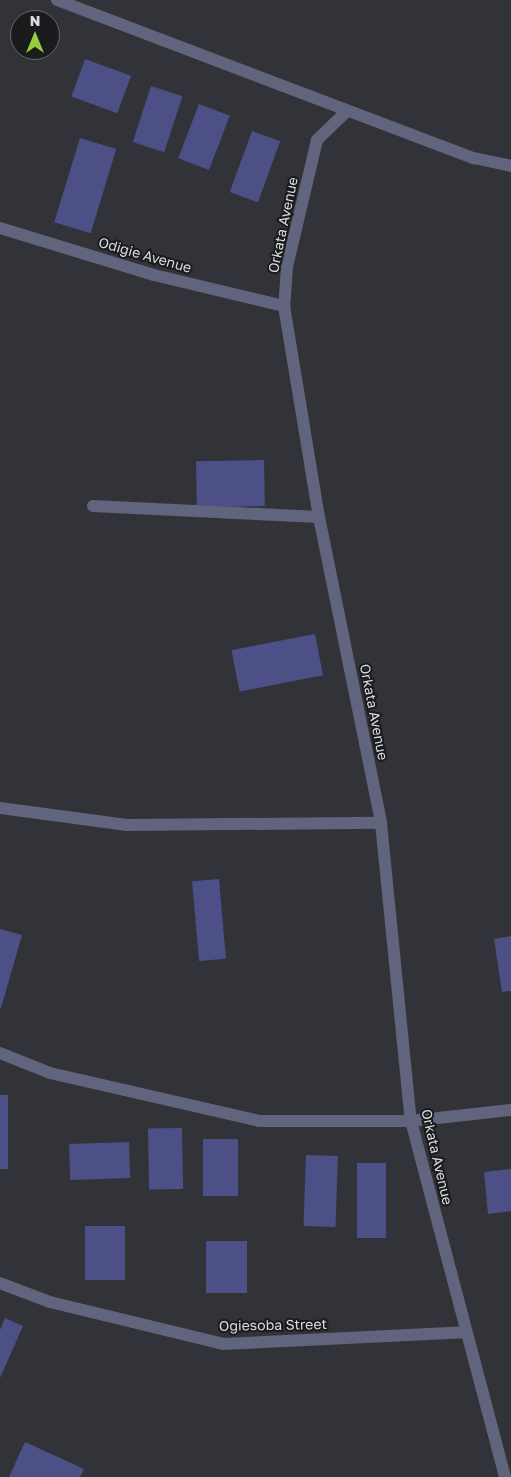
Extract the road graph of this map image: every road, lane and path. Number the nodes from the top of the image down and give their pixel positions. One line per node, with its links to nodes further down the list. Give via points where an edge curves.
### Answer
1 (57, 0): 2 (street)
2 (347, 110): 3 (street, via 474,158); 5 (street, Orkata Avenue, via 318,140 288,267)
3 (511, 166)
4 (0, 228): 5 (street, Odigie Avenue, via 154,275)
5 (284, 306): 7 (street, Orkata Avenue)
6 (93, 506): 7 (street)
7 (319, 517): 9 (street, Orkata Avenue)
8 (0, 808): 9 (street, via 126,825)
9 (381, 823): 12 (street, Orkata Avenue)
10 (0, 1053): 12 (street, via 50,1073 259,1122)
11 (511, 1110): 12 (street)
12 (411, 1122): 14 (street, Orkata Avenue)
13 (0, 1283): 14 (street, Ogiesoba Street, via 50,1302 223,1344)
14 (465, 1332): 15 (street, Orkata Avenue)
15 (505, 1477)

